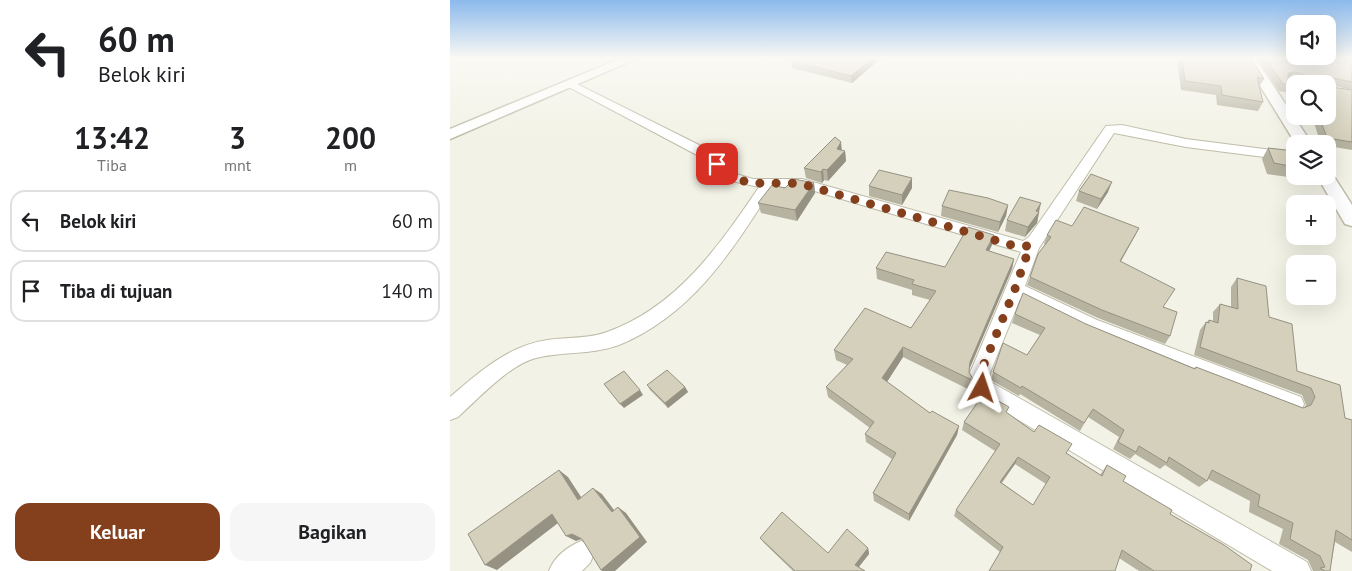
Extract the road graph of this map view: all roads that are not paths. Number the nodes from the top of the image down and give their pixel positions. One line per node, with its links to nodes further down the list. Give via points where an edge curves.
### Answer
1 (565, 85): 4 (street)
2 (572, 85): 7 (street, via 702,152 728,176)
3 (1266, 85): 5 (street)
4 (450, 134)
5 (1298, 135)
6 (1286, 157): 10 (street, via 1110,129)
7 (768, 184): 10 (street, via 802,184 1015,246); 13 (street, via 706,273 691,290 650,320 591,346 524,353)
8 (1331, 185): 9 (street)
9 (1352, 220)
10 (1030, 246): 11 (street)
11 (1015, 289): 12 (street, via 1090,325); 14 (street, via 980,374 982,388)
12 (1293, 404)
13 (450, 410)
14 (1298, 571)

